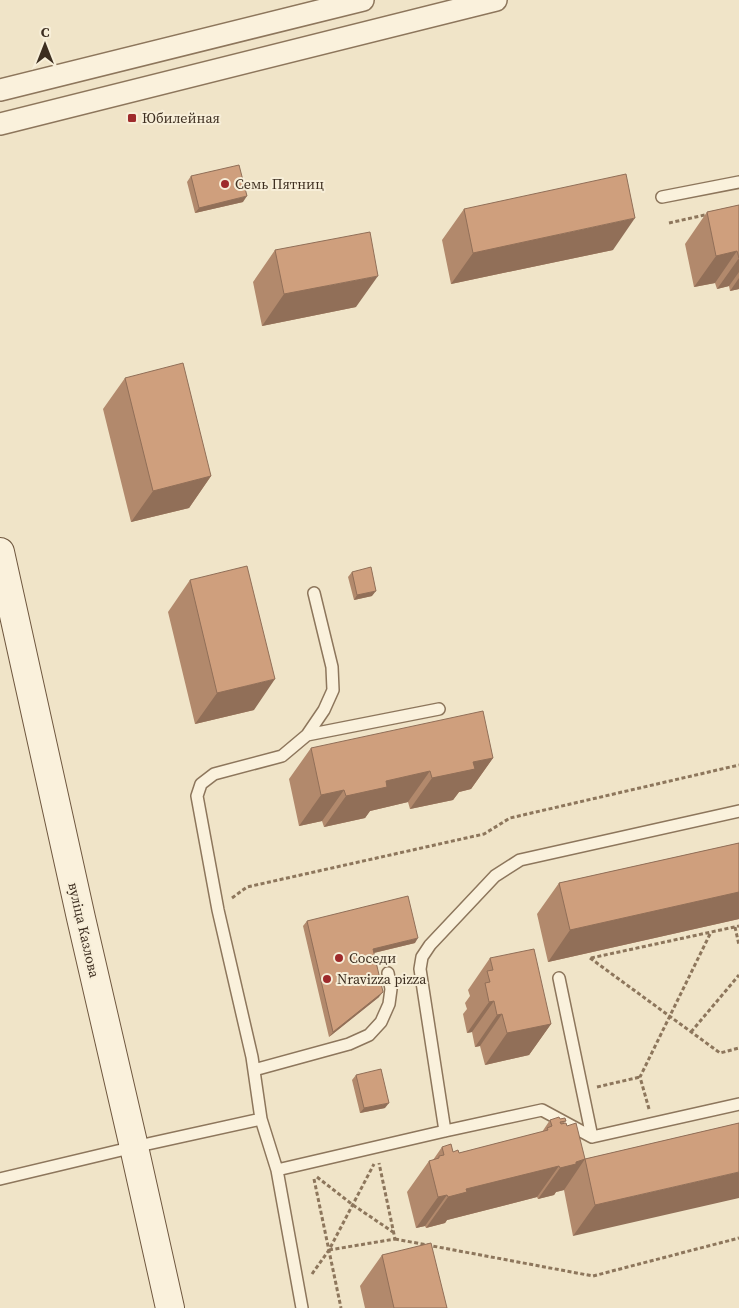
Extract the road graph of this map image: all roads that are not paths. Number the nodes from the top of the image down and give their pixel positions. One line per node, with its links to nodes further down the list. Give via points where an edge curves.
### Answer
1 (363, 0): 3 (street)
2 (496, 0): 4 (street)
3 (0, 90)
4 (0, 124)
5 (739, 182): 6 (lane)
6 (662, 197)
7 (0, 552): 19 (main road, вуліца Казлова)
8 (314, 593): 10 (lane, via 332,668 333,690)
9 (439, 709): 10 (lane)
10 (307, 735): 14 (lane, via 282,756 214,774 201,784 198,796 218,910)
11 (739, 811): 17 (lane, via 520,860 495,876 430,945 422,957 420,969)
12 (388, 973): 14 (lane, via 391,988 389,1004 381,1022 369,1035)
13 (558, 978): 18 (lane)
14 (254, 1070): 16 (lane)
15 (739, 1104): 18 (lane)
16 (262, 1120): 19 (lane); 20 (lane)
17 (445, 1131): 18 (lane, via 542,1110); 20 (lane)
18 (592, 1137)
19 (134, 1147): 21 (lane); 22 (main road, вуліца Казлова)
20 (277, 1170): 23 (lane)
21 (0, 1179)
22 (170, 1308)
23 (302, 1308)

